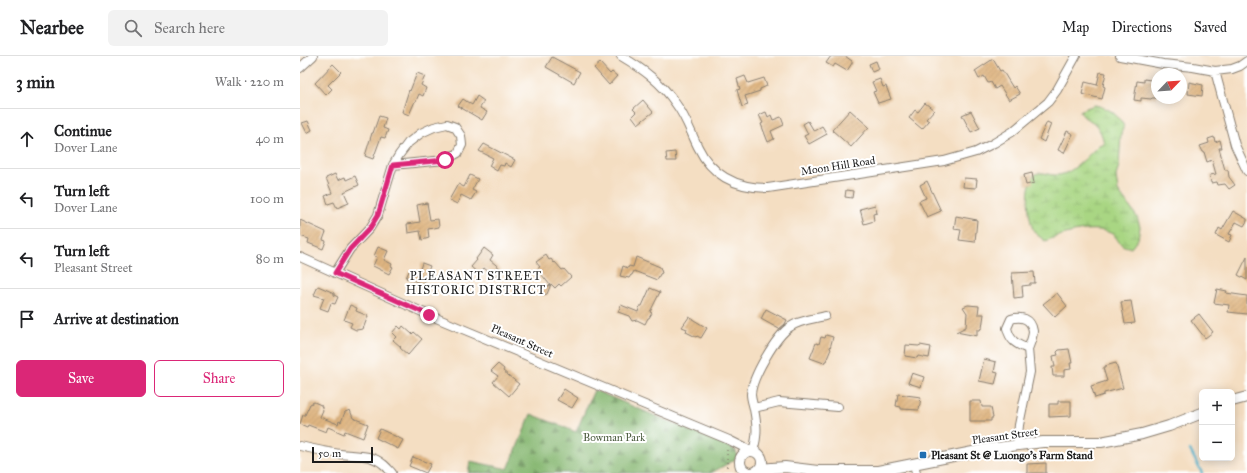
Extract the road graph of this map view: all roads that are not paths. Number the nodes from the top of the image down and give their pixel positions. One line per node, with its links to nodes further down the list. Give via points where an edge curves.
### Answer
1 (313, 56): 6 (street)
2 (622, 56): 3 (street, Moon Hill Road, via 652,76 671,96 703,156 715,170 734,182 768,188 944,161 976,152 1012,132 1048,102)
3 (1076, 56)
4 (1120, 56): 7 (street)
5 (1247, 61): 7 (street, via 1232,69)
6 (300, 68)
7 (1214, 71): 9 (street, via 1235,145)
8 (393, 165): 8 (street, via 408,143 434,127 447,124 454,127 461,136 462,145 458,153 445,160); 11 (street, via 378,215 370,228 350,249)
9 (1247, 171)
10 (300, 258): 11 (street, Pleasant Street)
11 (335, 273): 21 (street, Pleasant Street)
12 (825, 316): 17 (street, via 790,326 775,341 752,386)
13 (1028, 349): 20 (street, via 1030,372)
14 (1247, 397): 15 (main road)
15 (1235, 400)
16 (838, 407): 17 (street, via 779,402)
17 (754, 408): 21 (street, via 758,438)
18 (1199, 414): 20 (main road, Pleasant Street, via 1142,434 1101,442 1043,442)
19 (300, 446): 27 (street, via 367,457 383,463)
20 (1017, 446): 23 (main road, Pleasant Street, via 988,449)
21 (752, 453): 22 (main road, Pleasant Street); 24 (main road, via 762,463); 26 (main road, via 740,458)
22 (785, 467): 23 (main road, Pleasant Street, via 818,471); 24 (main road, Pleasant Street)
23 (915, 468)
24 (759, 469): 26 (main road, via 753,473)
25 (730, 470): 26 (main road)
26 (744, 470)
27 (392, 473)

